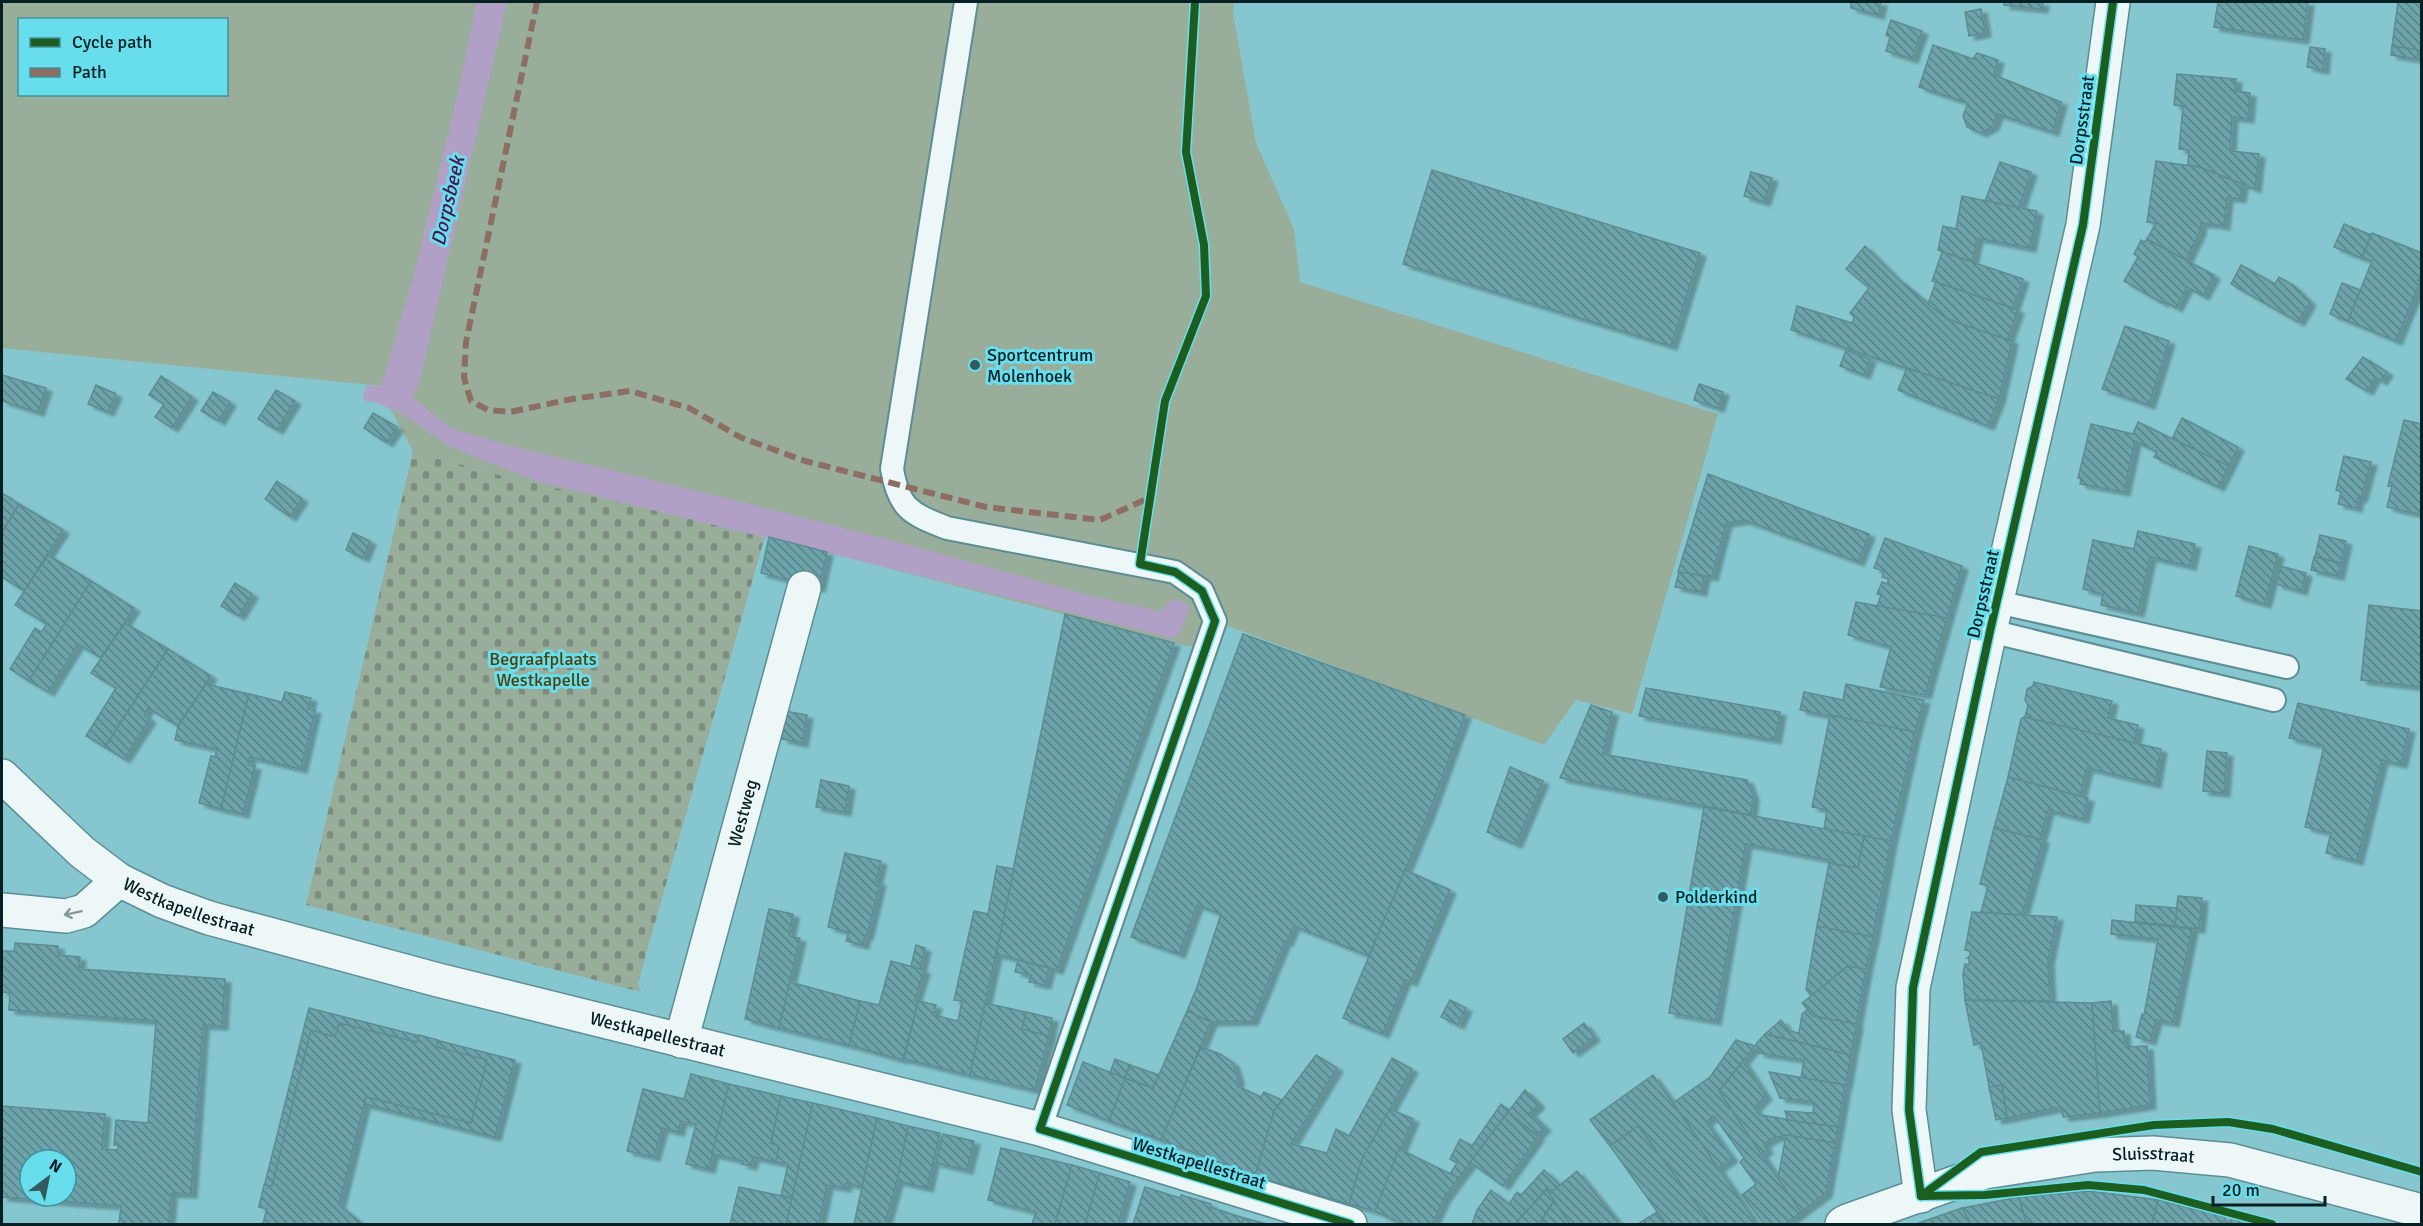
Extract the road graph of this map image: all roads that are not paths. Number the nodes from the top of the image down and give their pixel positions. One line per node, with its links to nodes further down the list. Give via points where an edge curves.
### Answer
1 (966, 2): 11 (lane, via 892,469 900,500 915,515 948,528 1175,572 1202,591 1215,621)
2 (2114, 2): 4 (street, Dorpsstraat, via 2083,225)
3 (804, 588): 10 (street, Westweg)
4 (1994, 616): 5 (lane); 6 (lane); 12 (street, Dorpsstraat, via 1913,988 1909,1110)
5 (2287, 667)
6 (2274, 699)
7 (2, 776): 8 (street, Westkapellestraat, via 82,852)
8 (120, 880): 9 (street, one-way to 9, via 84,911 66,916); 10 (street, Westkapellestraat, via 209,918 438,981)
9 (2, 910)
10 (681, 1041): 11 (street, Westkapellestraat)
11 (1040, 1130): 14 (street, Westkapellestraat)
12 (1921, 1196): 13 (street, Sluisstraat, via 1986,1172 2095,1155 2152,1153 2230,1160); 15 (street)
13 (2421, 1211)
14 (1350, 1224)
15 (1842, 1224)

